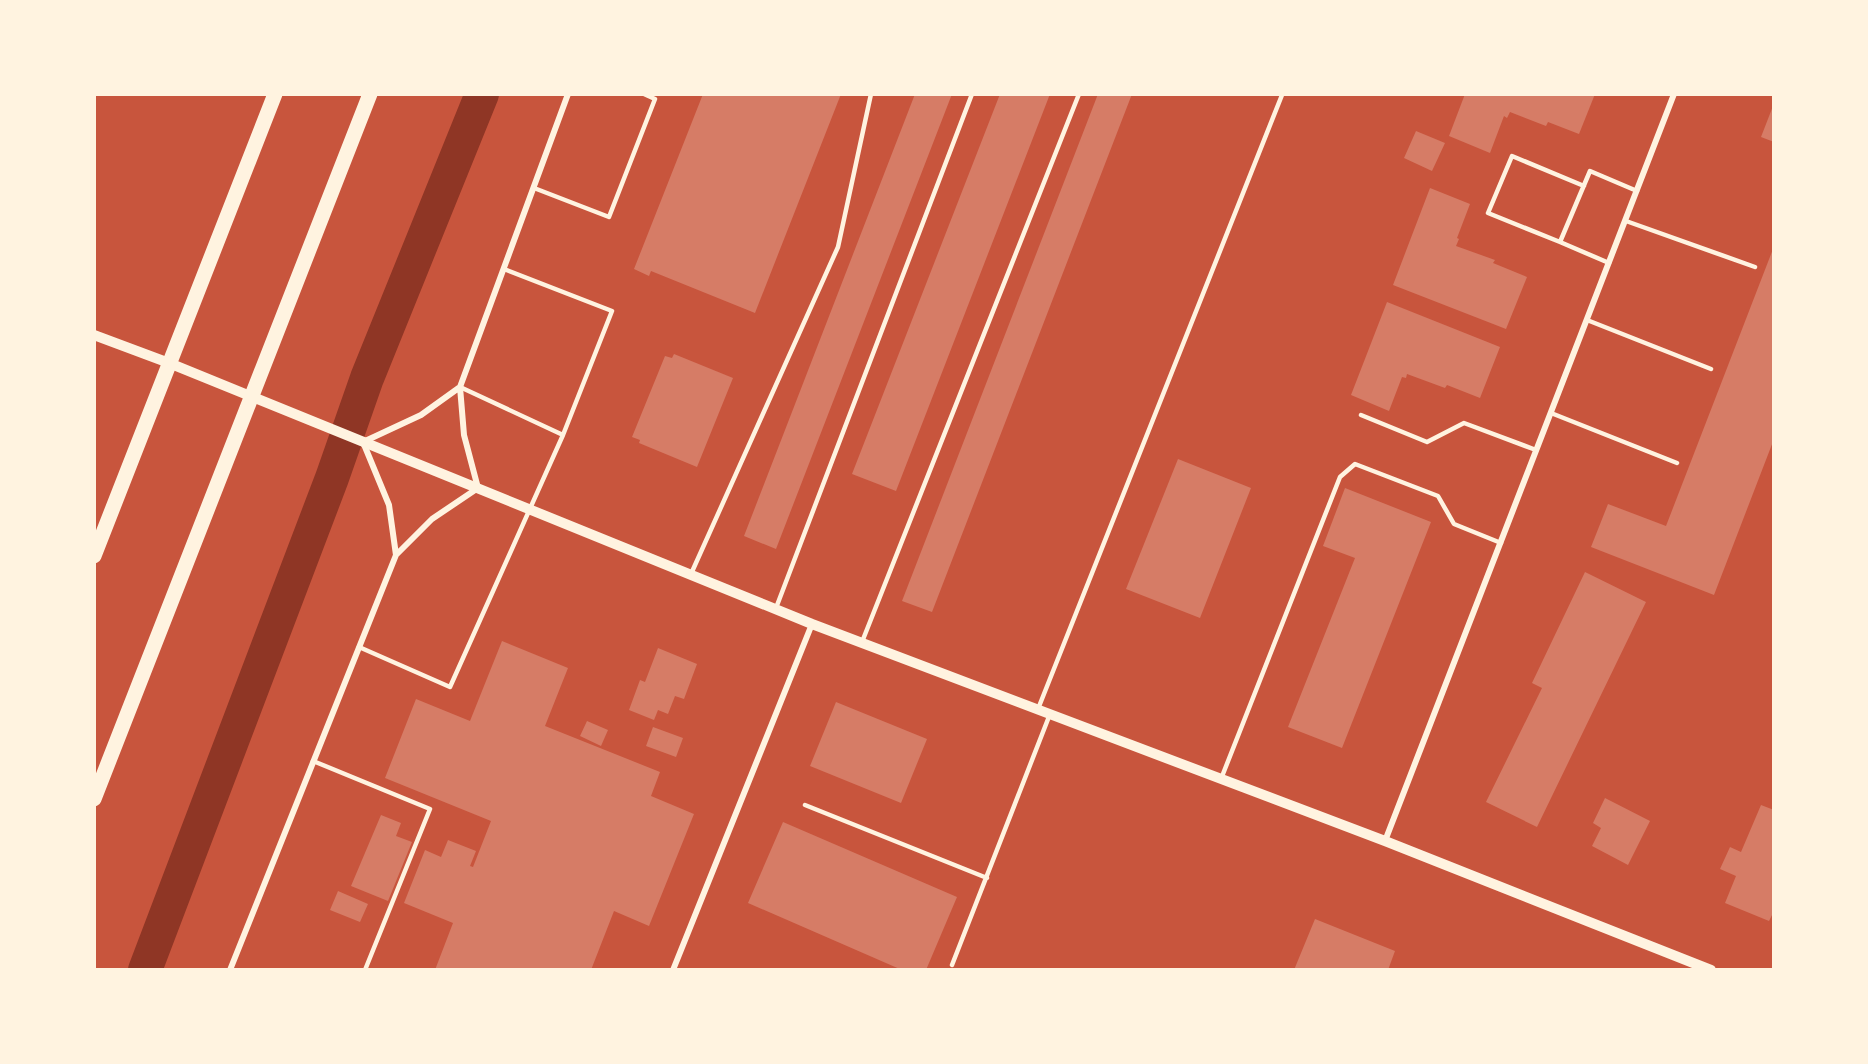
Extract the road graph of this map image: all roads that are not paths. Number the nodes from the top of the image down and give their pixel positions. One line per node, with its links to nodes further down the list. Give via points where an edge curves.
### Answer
1 (275, 94): 21 (main road)
2 (370, 94): 24 (main road)
3 (568, 94): 12 (street)
4 (644, 94): 10 (lane)
5 (871, 94): 36 (lane, via 838,247)
6 (972, 94): 37 (lane)
7 (1079, 94): 39 (lane)
8 (1674, 94): 13 (street)
9 (1282, 95): 41 (lane)
10 (656, 97): 12 (lane, via 609,217)
11 (1584, 186): 13 (lane, via 1590,171); 15 (lane); 15 (lane, via 1512,156 1488,213)
12 (534, 188): 18 (street)
13 (1637, 191): 14 (street)
14 (1626, 221): 16 (street); 17 (lane)
15 (1560, 242): 16 (lane)
16 (1609, 263): 19 (street)
17 (1755, 267)
18 (504, 269): 23 (street); 27 (lane, via 612,311)
19 (1587, 320): 22 (lane); 25 (street)
20 (94, 335): 21 (street)
21 (170, 363): 24 (street); 35 (main road)
22 (1712, 369)
23 (460, 387): 27 (lane); 28 (street, via 421,415); 31 (street, via 465,435)
24 (252, 397): 28 (street); 45 (main road)
25 (1551, 412): 29 (street); 30 (lane)
26 (1361, 415): 29 (lane, via 1427,442 1464,423)
27 (564, 435): 32 (lane)
28 (363, 442): 31 (street); 34 (street, via 389,505)
29 (1536, 450): 33 (street)
30 (1677, 463)
31 (478, 488): 32 (street); 34 (street, via 432,519)
32 (530, 509): 36 (street); 40 (lane, via 450,687)
33 (1501, 543): 44 (lane, via 1454,524 1438,496 1355,464 1340,477); 47 (street)
34 (396, 555): 40 (street)
35 (94, 556)
36 (691, 574): 37 (street)
37 (775, 609): 38 (street)
38 (812, 624): 39 (street); 52 (street)
39 (862, 642): 41 (street)
40 (359, 647): 43 (street)
41 (1038, 710): 42 (street)
42 (1050, 714): 44 (street); 48 (lane)
43 (313, 761): 50 (street); 51 (lane, via 430,808)
44 (1221, 779): 47 (street)
45 (94, 799)
46 (805, 805): 48 (lane)
47 (1385, 841): 53 (street)
48 (987, 878): 49 (lane)
49 (952, 965)
50 (230, 969)
51 (365, 969)
52 (673, 969)
53 (1712, 969)

